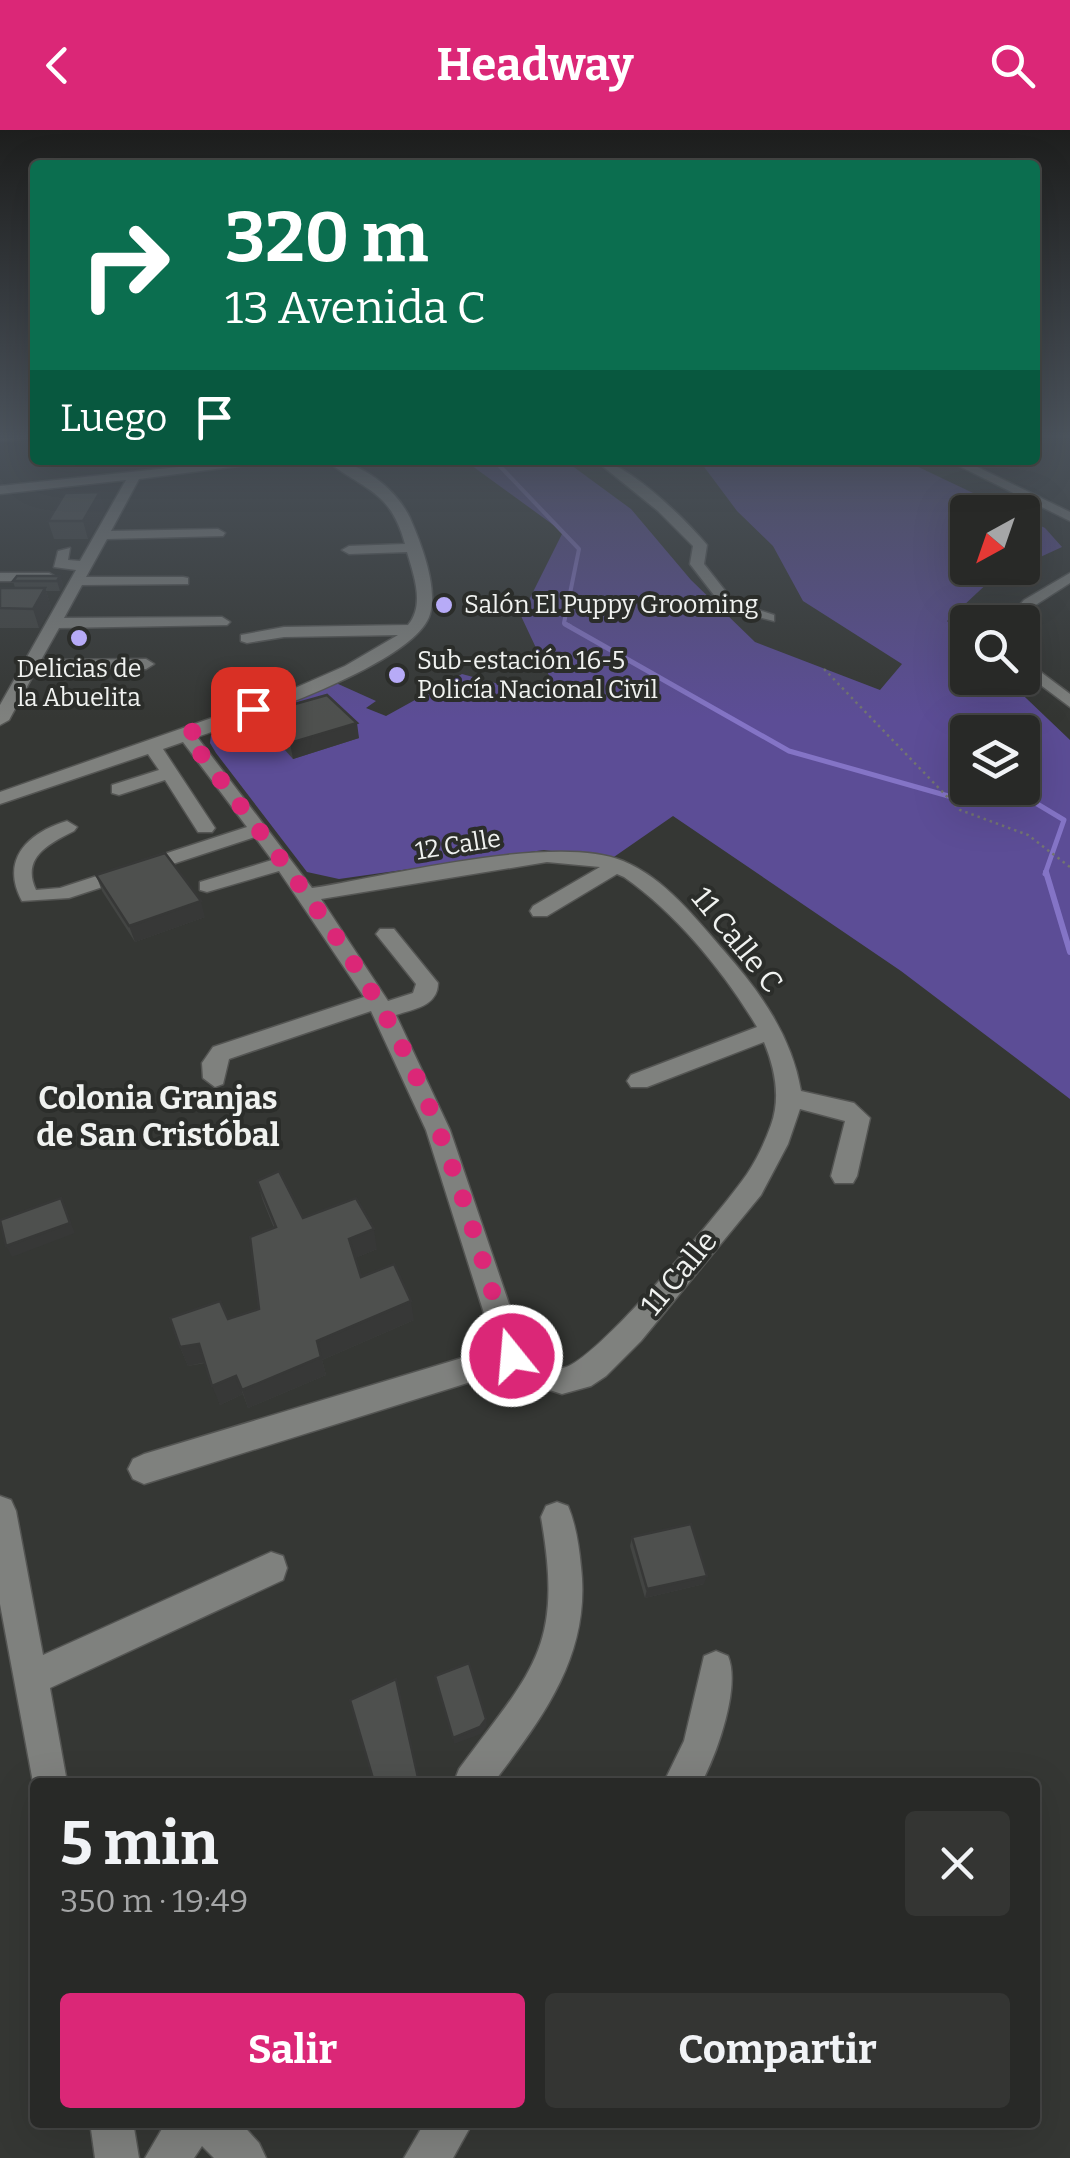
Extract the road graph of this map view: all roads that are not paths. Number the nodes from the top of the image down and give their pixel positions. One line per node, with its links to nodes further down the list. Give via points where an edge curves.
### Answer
1 (106, 529): 5 (street)
2 (410, 529): 6 (street)
3 (684, 529): 16 (street, via 700,544 697,564 729,606)
4 (218, 533): 5 (street)
5 (102, 535): 9 (street)
6 (414, 548): 7 (street); 19 (street, via 426,596)
7 (350, 550)
8 (65, 551): 9 (street, via 59,564)
9 (80, 575): 11 (street); 12 (street); 14 (street)
10 (1070, 577): 15 (street)
11 (0, 578)
12 (183, 581)
13 (46, 598): 14 (street)
14 (67, 599): 18 (street)
15 (1026, 605)
16 (770, 618)
17 (222, 622): 18 (street)
18 (54, 624): 22 (street)
19 (413, 630): 20 (street); 26 (street, via 320,683)
20 (248, 638)
21 (146, 664): 22 (street)
22 (30, 665): 25 (street)
23 (1040, 678): 24 (street)
24 (1070, 702)
25 (1, 716)
26 (186, 734): 27 (street); 30 (street)
27 (152, 746): 28 (street); 31 (street)
28 (168, 773): 29 (street); 32 (street)
29 (119, 788)
30 (227, 789): 32 (street); 35 (street)
31 (0, 798)
32 (189, 799): 34 (street)
33 (67, 827): 35 (street, via 40,841 20,868 29,898 62,894)
34 (205, 828)
35 (258, 830): 36 (street)
36 (283, 863): 38 (street); 39 (street)
37 (617, 864): 39 (street, 12 Calle, via 547,856); 40 (street); 43 (street, 11 Calle C, via 656,887 731,973)
38 (207, 886)
39 (307, 896): 42 (street)
40 (540, 911)
41 (388, 934): 42 (street, via 427,990 420,998)
42 (380, 1007): 44 (street, via 221,1053); 49 (street, via 448,1149)
43 (770, 1031): 45 (street); 46 (street, 11 Calle C)
44 (215, 1078)
45 (638, 1081)
46 (789, 1098): 47 (street, 11 Calle C); 48 (street, via 845,1109 858,1118)
47 (780, 1132): 49 (street, 11 Calle, via 760,1176 618,1345 579,1378 550,1380)
48 (844, 1176)
49 (512, 1356): 50 (street)
50 (144, 1469)
51 (0, 1510): 54 (street)
52 (557, 1517): 58 (street, via 567,1570 566,1618 551,1669)
53 (270, 1568): 56 (street)
54 (6, 1588): 56 (street)
55 (716, 1668): 59 (street, via 701,1746)
56 (30, 1679): 57 (street)
57 (48, 1778)
58 (475, 1778)
59 (684, 1778)
60 (111, 2128): 64 (street)
61 (189, 2128): 65 (street)
62 (216, 2128): 66 (street)
63 (448, 2128): 67 (street)
64 (117, 2158)
65 (167, 2158)
66 (244, 2158)
67 (426, 2158)

